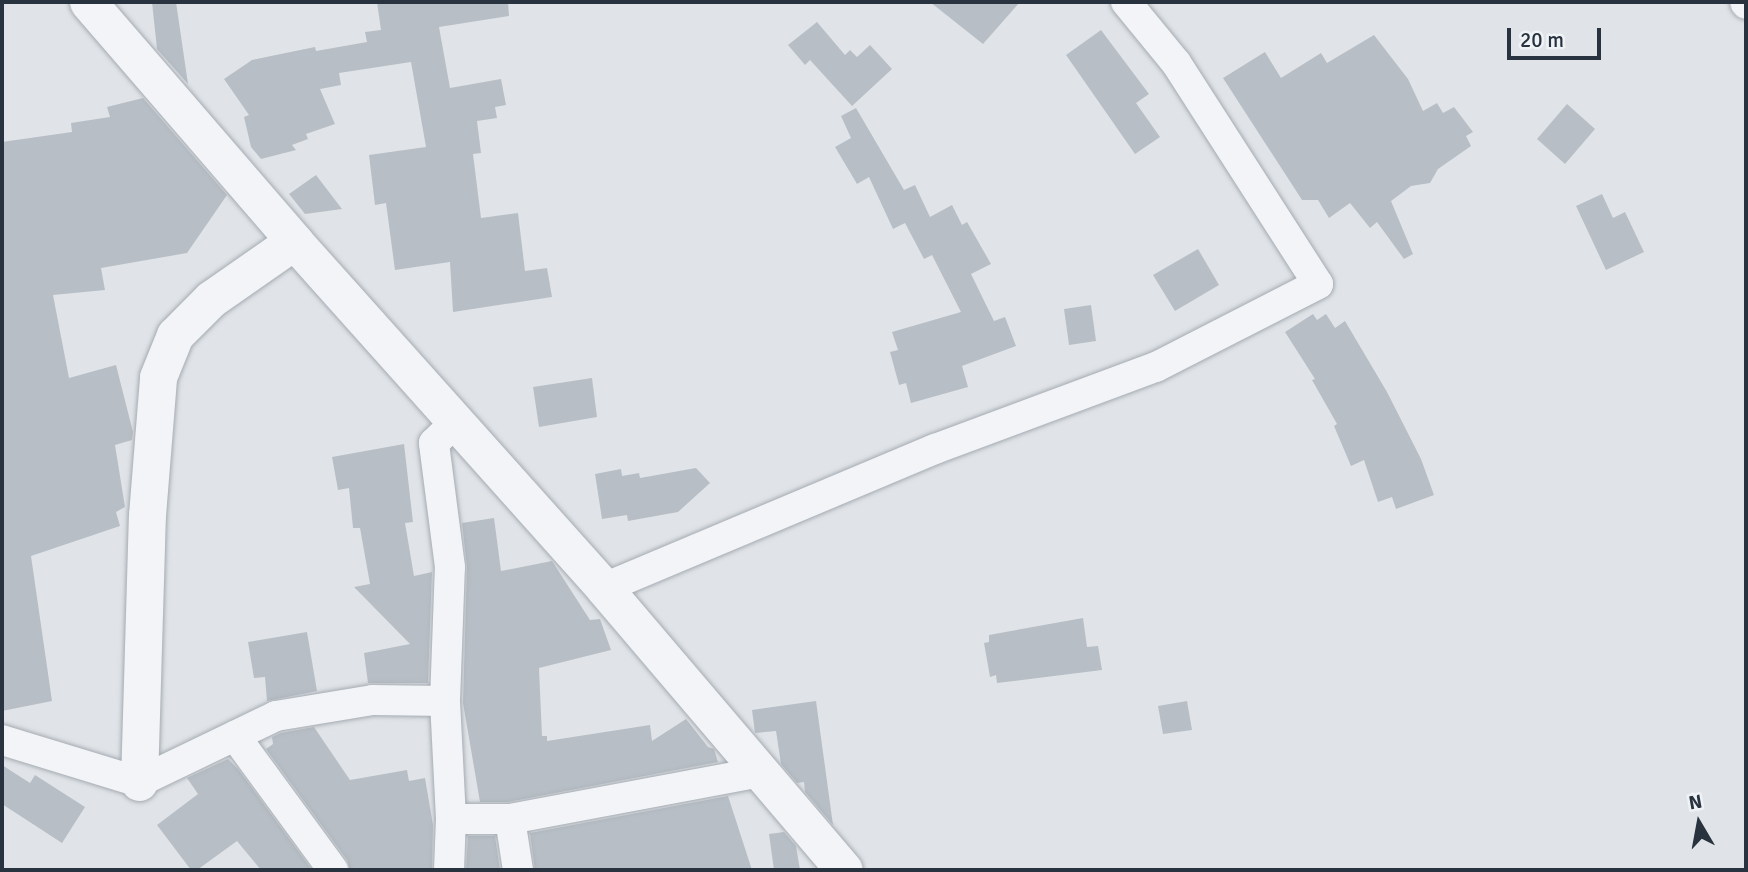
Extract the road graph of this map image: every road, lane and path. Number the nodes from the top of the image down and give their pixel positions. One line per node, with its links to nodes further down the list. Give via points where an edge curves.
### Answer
1 (88, 2): 3 (street)
2 (1126, 2): 5 (street, via 1176,63 1318,284 1156,367 935,449)
3 (293, 241): 4 (street); 10 (street, via 211,299 175,335 158,377)
4 (456, 422): 5 (street); 6 (street, via 434,443 450,567)
5 (604, 588): 9 (street)
6 (445, 701): 7 (street, via 373,700 276,716); 11 (street)
7 (235, 736): 10 (street); 13 (street)
8 (2, 740): 10 (street)
9 (761, 772): 12 (street); 16 (street)
10 (138, 782)
11 (451, 819): 12 (street); 14 (street)
12 (510, 819): 15 (street)
13 (333, 870)
14 (449, 870)
15 (518, 870)
16 (844, 870)

